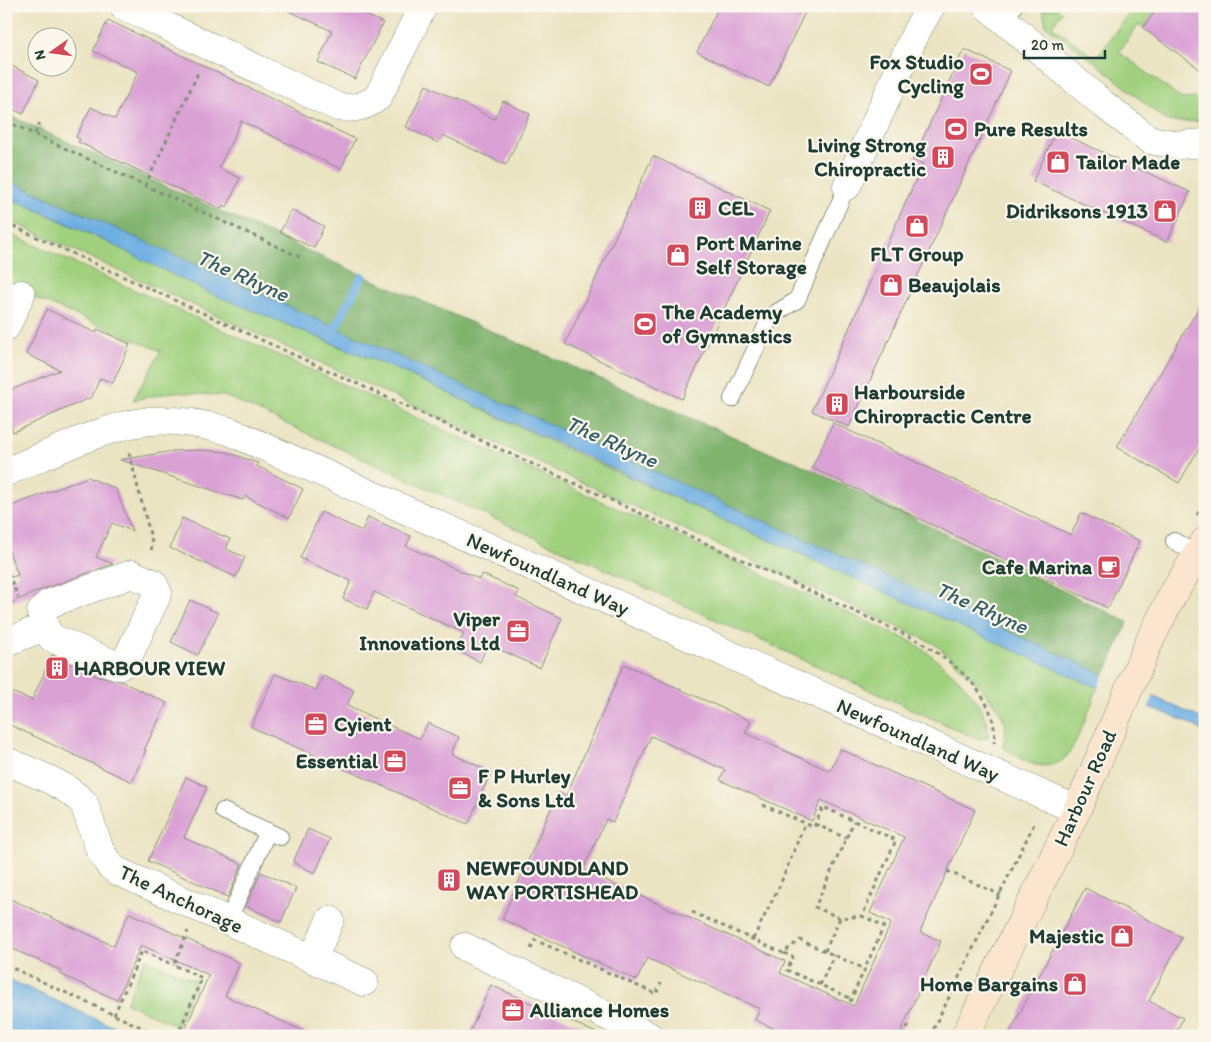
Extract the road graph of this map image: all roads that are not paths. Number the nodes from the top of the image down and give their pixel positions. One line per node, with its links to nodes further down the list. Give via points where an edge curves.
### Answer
1 (124, 6): 2 (street, via 338,107 353,109 366,106 378,97)
2 (423, 6)
3 (931, 6): 6 (street, via 917,30)
4 (1002, 11): 5 (street, via 1103,104 1150,140 1178,145)
5 (1205, 143)
6 (847, 186): 9 (lane, via 796,300 771,316)
7 (21, 294): 8 (street)
8 (6, 327)
9 (732, 399)
10 (8, 467): 16 (street, Newfoundland Way, via 122,427 150,421 179,421 230,431)
11 (1174, 541): 12 (lane)
12 (1201, 548): 16 (street, Harbour Road, via 1150,640)
13 (45, 627): 13 (street, via 41,612 48,604 122,576 132,574 157,587 157,599 125,663 119,666 57,641); 14 (street)
14 (6, 642)
15 (6, 761): 19 (street, The Anchorage, via 54,782 84,803 99,848 109,865)
16 (1077, 810): 24 (street, Harbour Road)
17 (223, 811): 19 (lane, via 274,834)
18 (330, 920): 21 (street)
19 (228, 921): 21 (street, The Anchorage)
20 (465, 947): 23 (street)
21 (313, 959): 22 (street, The Anchorage)
22 (364, 982)
23 (650, 1036)
24 (965, 1036)

